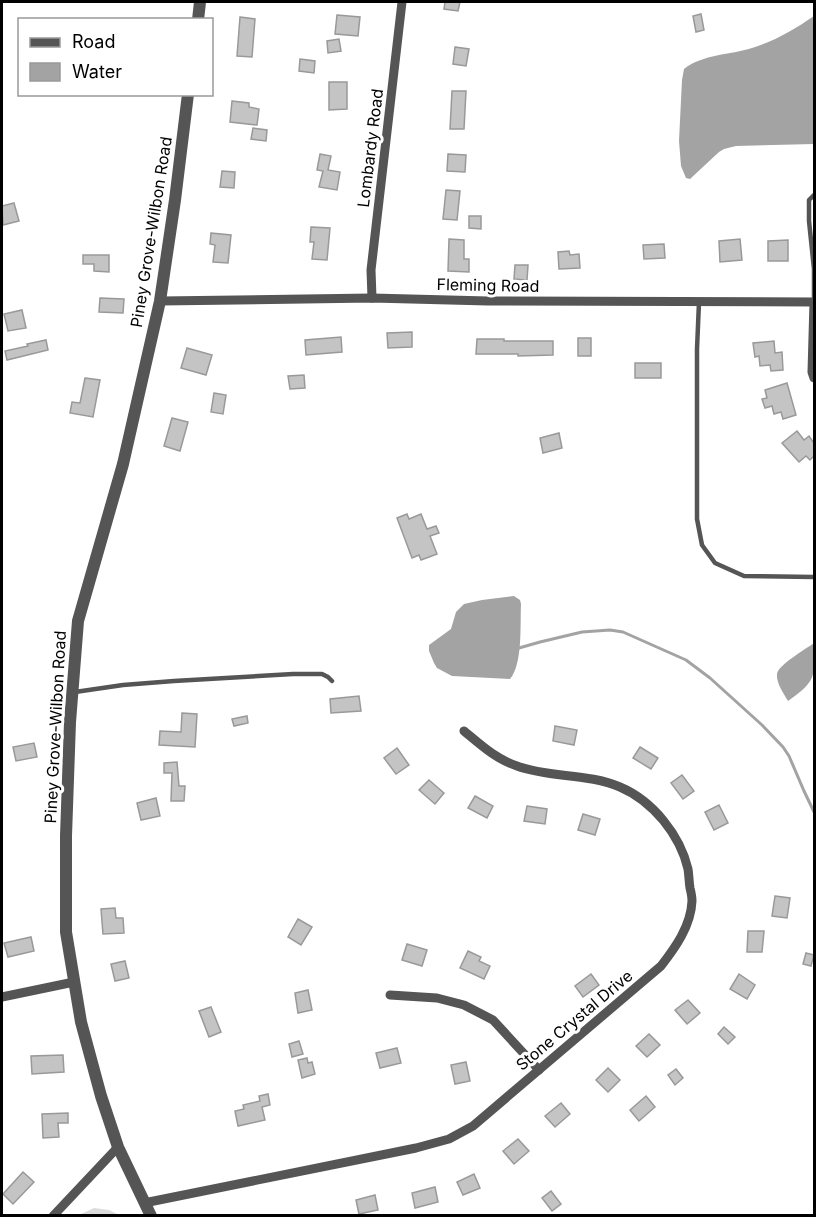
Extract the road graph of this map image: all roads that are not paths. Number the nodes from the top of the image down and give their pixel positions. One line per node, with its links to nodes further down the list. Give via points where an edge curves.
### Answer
1 (200, 2): 3 (street)
2 (402, 2): 6 (street, Lombardy Road, via 371,270)
3 (198, 18)
4 (188, 96): 7 (street, Piney Grove-Wilbon Road)
5 (814, 195): 9 (lane, via 809,200 809,221)
6 (372, 298): 7 (street, Fleming Road); 8 (street, Fleming Road)
7 (160, 301): 13 (street, Piney Grove-Wilbon Road, via 123,464 78,621)
8 (699, 302): 9 (street, Fleming Road); 11 (lane, via 697,519 702,545 715,563 744,576)
9 (814, 302): 10 (street)
10 (814, 378)
11 (814, 577)
12 (332, 681): 13 (lane, via 322,674 293,674)
13 (72, 692): 15 (street, Piney Grove-Wilbon Road, via 66,932)
14 (464, 731): 18 (street, Stone Crystal Drive, via 494,756 519,767 594,779 640,798 670,830 687,868 692,902 677,946 660,966)
15 (74, 982): 17 (street); 19 (street, Piney Grove-Wilbon Road, via 88,1050)
16 (390, 995): 18 (street, via 436,998 464,1005 493,1020)
17 (2, 997)
18 (539, 1070): 20 (street, Stone Crystal Drive, via 473,1126 449,1139)
19 (118, 1147): 20 (street, Piney Grove-Wilbon Road); 21 (street)
20 (144, 1203): 22 (street, Piney Grove-Wilbon Road)
21 (53, 1215)
22 (150, 1215)

